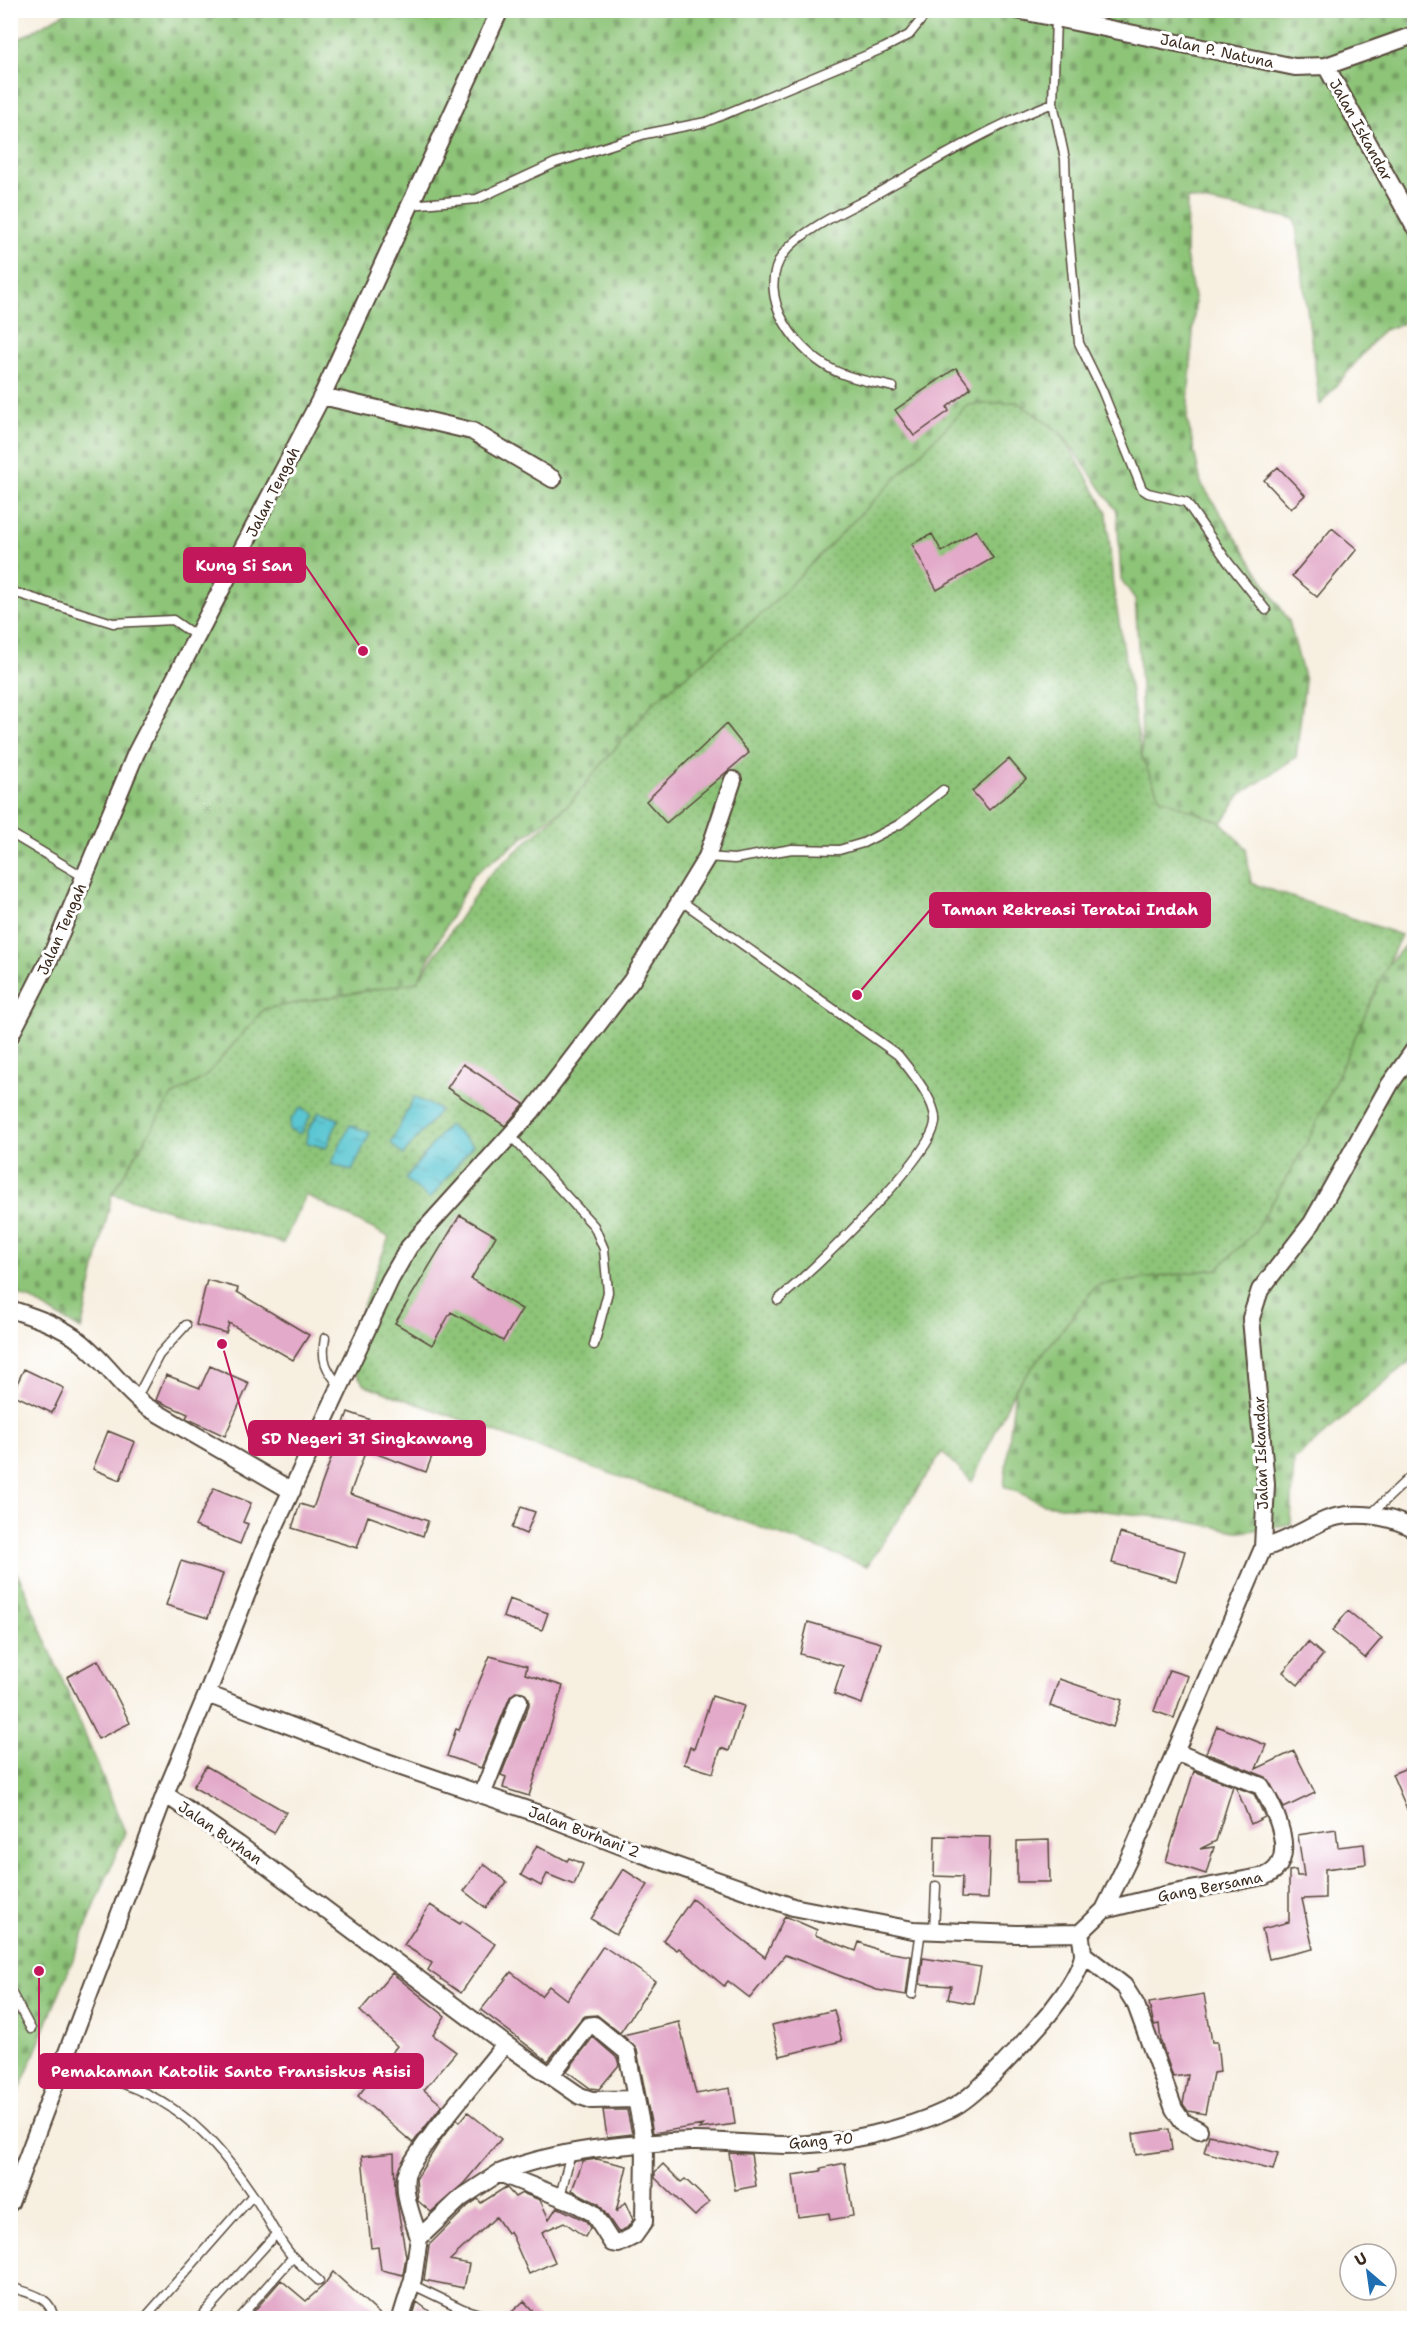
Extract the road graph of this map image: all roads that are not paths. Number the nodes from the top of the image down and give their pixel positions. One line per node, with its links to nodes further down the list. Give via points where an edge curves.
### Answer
1 (500, 10): 8 (street, Jalan Tengah)
2 (929, 10): 8 (lane, via 909,34 884,48 706,122 645,134 555,163 477,199)
3 (1017, 10): 4 (street, Jalan P. Natuna)
4 (1056, 19): 6 (street, Jalan P. Natuna, via 1254,61 1295,67); 7 (lane)
5 (1414, 35): 6 (street, Jalan P. Natuna)
6 (1326, 66): 9 (street, Jalan Iskandar)
7 (1053, 103): 10 (lane, via 1010,119 830,220 782,255 774,274 773,293 795,338 819,362 840,374); 14 (lane, via 1065,159 1079,343 1142,489 1186,502)
8 (410, 205): 11 (street, Jalan Tengah)
9 (1414, 226)
10 (893, 387)
11 (322, 396): 12 (street, via 471,431); 15 (street, Jalan Tengah)
12 (553, 478)
13 (10, 591): 15 (lane, via 113,624 173,620)
14 (1266, 610)
15 (196, 636): 20 (street, Jalan Tengah, via 136,753)
16 (733, 780): 19 (street)
17 (943, 790): 19 (lane, via 900,824 839,850 792,849 734,859)
18 (10, 833): 20 (lane)
19 (707, 857): 21 (street)
20 (84, 877): 22 (street, Jalan Tengah, via 52,954)
21 (680, 900): 24 (street, via 632,980); 25 (lane, via 898,1055 933,1110 931,1136 897,1180 835,1249)
22 (10, 1036)
23 (1414, 1050): 36 (street, Jalan Iskandar, via 1390,1083 1312,1223 1260,1290 1251,1318 1266,1484)
24 (511, 1136): 29 (lane, via 594,1226 604,1249 608,1292); 30 (street, via 409,1246)
25 (778, 1300)
26 (10, 1309): 31 (street, via 70,1334)
27 (186, 1325): 31 (lane, via 159,1355)
28 (325, 1338): 30 (lane, via 323,1363)
29 (594, 1345)
30 (340, 1387): 33 (street)
31 (136, 1399): 33 (street)
32 (1414, 1473): 34 (lane)
33 (292, 1491): 37 (street)
34 (1370, 1515): 35 (street); 36 (street, via 1337,1516 1294,1538)
35 (1414, 1529)
36 (1263, 1548): 39 (street, Jalan Iskandar)
37 (207, 1694): 40 (street); 41 (street, Jalan Burhani 2, via 372,1758)
38 (519, 1701): 41 (street)
39 (1175, 1752): 43 (street, Jalan Iskandar); 43 (street, Gang Bersama, via 1262,1786 1278,1821 1283,1859 1272,1874 1265,1876)
40 (165, 1794): 50 (street, Jalan Burhan); 51 (street, Jalan Burhan)
41 (482, 1795): 44 (street, Jalan Burhani 2, via 755,1895 844,1918)
42 (936, 1886): 44 (lane)
43 (1104, 1910): 45 (street, Jalan Iskandar)
44 (928, 1931): 45 (street, Jalan Burhani 2); 48 (lane)
45 (1080, 1933): 46 (street)
46 (1083, 1954): 54 (street, via 1130,1995 1142,2016 1174,2109 1182,2121); 55 (street, Gang 70, via 1054,2008 954,2108 858,2138 828,2143 691,2141)
47 (10, 1990): 49 (lane)
48 (912, 1994)
49 (32, 2030)
50 (505, 2044): 52 (street, Jalan Burhan); 62 (street, via 406,2173 405,2190)
51 (62, 2067): 58 (lane, via 119,2082 169,2104 203,2132); 60 (street, Jalan Burhan)
52 (551, 2074): 53 (street, Jalan Burhan, via 580,2096 592,2100); 53 (street, via 583,2030 594,2025 627,2052)
53 (636, 2099): 55 (street)
54 (1199, 2130)
55 (645, 2145): 56 (street, Gang 70); 59 (street, via 644,2222 634,2236 612,2243 593,2213)
56 (571, 2152): 57 (street, Gang 70); 59 (lane)
57 (499, 2173): 59 (street); 62 (street, Gang 70, via 461,2198)
58 (253, 2195): 61 (lane); 70 (lane)
59 (560, 2197)
60 (10, 2203)
61 (277, 2233): 63 (lane); 71 (lane)
62 (419, 2238): 65 (street)
63 (293, 2257): 64 (lane); 72 (lane)
64 (320, 2281)
65 (411, 2284): 67 (lane); 73 (street)
66 (10, 2287): 69 (lane, via 40,2297 49,2305)
67 (463, 2309): 68 (lane); 74 (lane)
68 (492, 2318)
69 (53, 2319)
70 (145, 2319)
71 (200, 2319)
72 (239, 2319)
73 (401, 2319)
74 (452, 2319)

